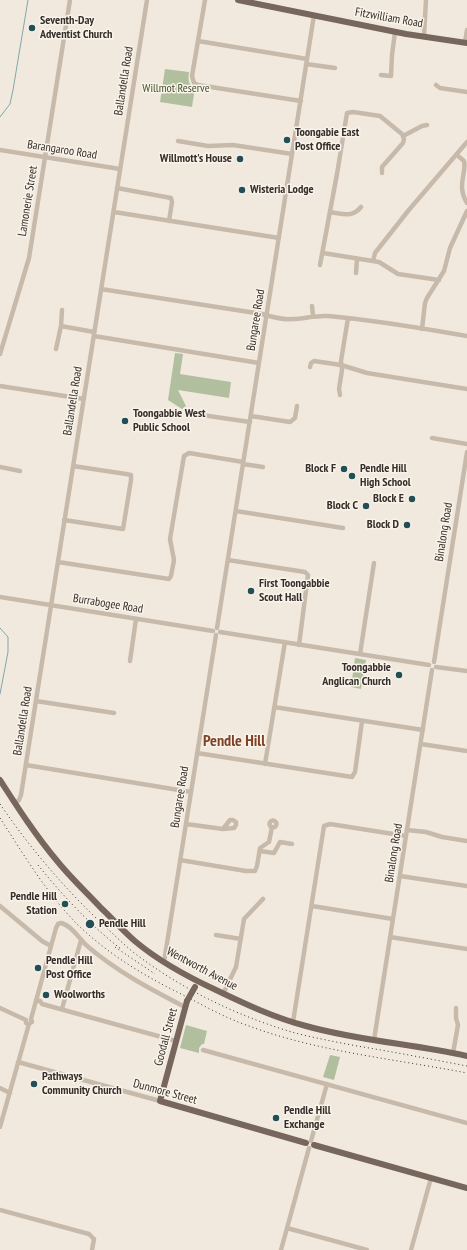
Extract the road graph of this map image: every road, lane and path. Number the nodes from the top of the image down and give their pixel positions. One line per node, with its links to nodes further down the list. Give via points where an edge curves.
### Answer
1 (70, 0): 25 (street, Lamonerie Street)
2 (147, 0): 26 (street, Ballandella Road)
3 (205, 0): 10 (street)
4 (238, 0): 6 (main road, Fitzwilliam Road)
5 (426, 0): 9 (street)
6 (314, 15): 8 (main road, Fitzwilliam Road); 12 (street, Bungaree Road)
7 (467, 30): 11 (street)
8 (395, 32): 9 (main road, Fitzwilliam Road); 14 (street, via 391,76)
9 (424, 36): 11 (main road, Fitzwilliam Road)
10 (198, 41): 12 (street); 17 (street, via 192,76 194,83)
11 (466, 42)
12 (307, 61): 13 (street); 17 (street, Bungaree Road)
13 (335, 68)
14 (381, 75)
15 (436, 86): 16 (street)
16 (467, 92)
17 (301, 101): 23 (street, Bungaree Road)
18 (427, 125): 19 (street)
19 (403, 136): 27 (street, via 403,143 382,167); 33 (street, via 380,116 347,113)
20 (178, 141): 23 (street, via 208,146 233,145)
21 (467, 142): 24 (street)
22 (0, 150): 25 (street, Barangaroo Road)
23 (292, 154): 35 (street, Bungaree Road)
24 (456, 155): 29 (street, via 466,167 462,190); 38 (street, via 375,253)
25 (45, 157): 26 (street, Barangaroo Road); 53 (street, Lamonerie Street, via 29,258)
26 (120, 169): 28 (street, Ballandella Road)
27 (382, 173)
28 (117, 188): 32 (street, Ballandella Road); 34 (street, via 171,198)
29 (467, 203)
30 (361, 207): 33 (street, via 357,213 352,214)
31 (467, 210): 41 (street)
32 (114, 212): 34 (street); 42 (street, Ballandella Road)
33 (330, 212): 36 (street)
34 (169, 221): 35 (street)
35 (279, 238): 45 (street, Bungaree Road)
36 (323, 254): 37 (street); 39 (street)
37 (357, 259): 38 (street); 40 (street)
38 (373, 261): 41 (street, via 382,263 398,274)
39 (320, 265)
40 (356, 273)
41 (439, 280): 49 (street, via 425,303)
42 (101, 289): 45 (street); 50 (street, Ballandella Road)
43 (312, 306): 46 (street)
44 (62, 310): 48 (street)
45 (266, 315): 46 (street, via 289,319); 54 (street, Bungaree Road)
46 (313, 316): 47 (street)
47 (348, 318): 49 (street); 55 (street)
48 (60, 326): 50 (street); 52 (street)
49 (422, 329): 51 (street)
50 (94, 334): 54 (street); 60 (street, Ballandella Road)
51 (467, 336)
52 (56, 349)
53 (0, 354)
54 (259, 362): 63 (street, Bungaree Road)
55 (341, 365): 56 (street, via 314,361); 58 (street, via 368,373); 59 (street)
56 (310, 367)
57 (0, 386): 60 (street)
58 (467, 389)
59 (340, 395)
60 (84, 399): 69 (street, Ballandella Road)
61 (297, 406): 63 (street, via 295,418 290,422)
62 (188, 413): 64 (street)
63 (251, 416): 64 (street, Bungaree Road)
64 (250, 422): 68 (street, Bungaree Road)
65 (432, 438): 66 (street)
66 (467, 444)
67 (467, 452): 87 (street, Binalong Road)
68 (243, 463): 70 (street); 73 (street, Bungaree Road); 77 (street, via 189,453 184,456 170,538 174,561 169,579)
69 (73, 466): 74 (street, Ballandella Road); 74 (street, via 132,475 123,529)
70 (263, 467)
71 (0, 468): 72 (street)
72 (20, 471)
73 (236, 511): 75 (street); 76 (street, Bungaree Road)
74 (64, 520): 77 (street, Ballandella Road)
75 (343, 528)
76 (228, 560): 82 (street, Bungaree Road); 84 (street, via 305,572 308,575)
77 (58, 562): 80 (street, Ballandella Road)
78 (374, 563): 85 (street)
79 (0, 597): 80 (street, Burrabogee Road)
80 (51, 605): 81 (street, Burrabogee Road); 89 (street, Ballandella Road)
81 (136, 619): 82 (street, Burrabogee Road); 86 (street)
82 (216, 631): 83 (street, Burrabogee Road); 96 (street, Bungaree Road)
83 (284, 642): 84 (street, Burrabogee Road); 90 (street)
84 (299, 645): 85 (street, Burrabogee Road)
85 (360, 654): 87 (street, Burrabogee Road)
86 (130, 661)
87 (433, 666): 88 (street, Burrabogee Road); 93 (street, Binalong Road)
88 (467, 671)
89 (36, 701): 91 (street); 98 (street, Ballandella Road)
90 (274, 707): 92 (street); 97 (street)
91 (114, 713)
92 (362, 721): 93 (street); 97 (street, via 355,772 352,777)
93 (423, 730): 94 (street, Binalong Road)
94 (421, 744): 95 (street); 105 (street, Binalong Road)
95 (467, 751)
96 (197, 753): 97 (street); 100 (street, Bungaree Road)
97 (265, 764)
98 (26, 765): 100 (street); 101 (street, Ballandella Road, via 21,797)
99 (0, 780): 101 (main road, Wentworth Avenue)
100 (191, 792): 102 (street, Bungaree Road)
101 (15, 803): 123 (main road, Wentworth Avenue, via 50,853 72,878 130,938)
102 (186, 824): 104 (street); 110 (street, Bungaree Road)
103 (272, 828): 109 (street, via 268,844)
104 (223, 829)
105 (407, 830): 106 (street, Binalong Road); 107 (street)
106 (406, 836): 111 (street, Binalong Road); 115 (street, via 325,825 322,829)
107 (467, 841)
108 (292, 844): 109 (street, via 280,843 274,853)
109 (260, 850): 110 (street, via 257,869 254,871)
110 (180, 860): 123 (street, Bungaree Road)
111 (400, 876): 112 (street); 116 (street, Binalong Road)
112 (467, 886)
113 (263, 899): 119 (street, via 245,918)
114 (0, 906): 121 (street)
115 (312, 906): 116 (street); 132 (street)
116 (393, 918): 118 (street, Binalong Road)
117 (216, 935): 119 (street)
118 (390, 937): 122 (street); 133 (street, Binalong Road)
119 (241, 939): 125 (street, via 236,967)
120 (81, 940): 121 (street, via 68,926 59,923); 127 (street, via 130,977); 130 (street)
121 (51, 946): 126 (street)
122 (467, 949)
123 (164, 962): 124 (main road, Wentworth Avenue)
124 (196, 984): 125 (main road, Wentworth Avenue); 127 (main road, Goodall Street, bridge)
125 (223, 994): 132 (main road, Wentworth Avenue)
126 (36, 1000): 130 (street); 131 (street)
127 (186, 1004): 134 (main road, Goodall Street)
128 (0, 1008): 131 (street)
129 (456, 1008): 136 (street, via 458,1026)
130 (62, 1009): 134 (street)
131 (29, 1021): 138 (street)
132 (293, 1022): 133 (main road, Wentworth Avenue)
133 (374, 1040): 136 (main road, Wentworth Avenue)
134 (176, 1041): 142 (main road, Goodall Street)
135 (203, 1050): 139 (street)
136 (453, 1053): 137 (main road, Wentworth Avenue)
137 (467, 1056)
138 (18, 1062): 141 (street); 142 (street, Dunmore Street)
139 (327, 1084): 143 (street); 145 (street)
140 (0, 1088): 141 (street)
141 (10, 1092): 144 (street)
142 (160, 1101): 145 (main road, Dunmore Street)
143 (467, 1123)
144 (0, 1127)
145 (310, 1144): 146 (main road, Dunmore Street); 149 (street)
146 (431, 1178): 147 (main road, Dunmore Street); 153 (street)
147 (467, 1188)
148 (0, 1210): 150 (street, via 89,1234 94,1239)
149 (287, 1228): 151 (street); 152 (street)
150 (92, 1250)
151 (281, 1250)
152 (367, 1250)
153 (411, 1250)

